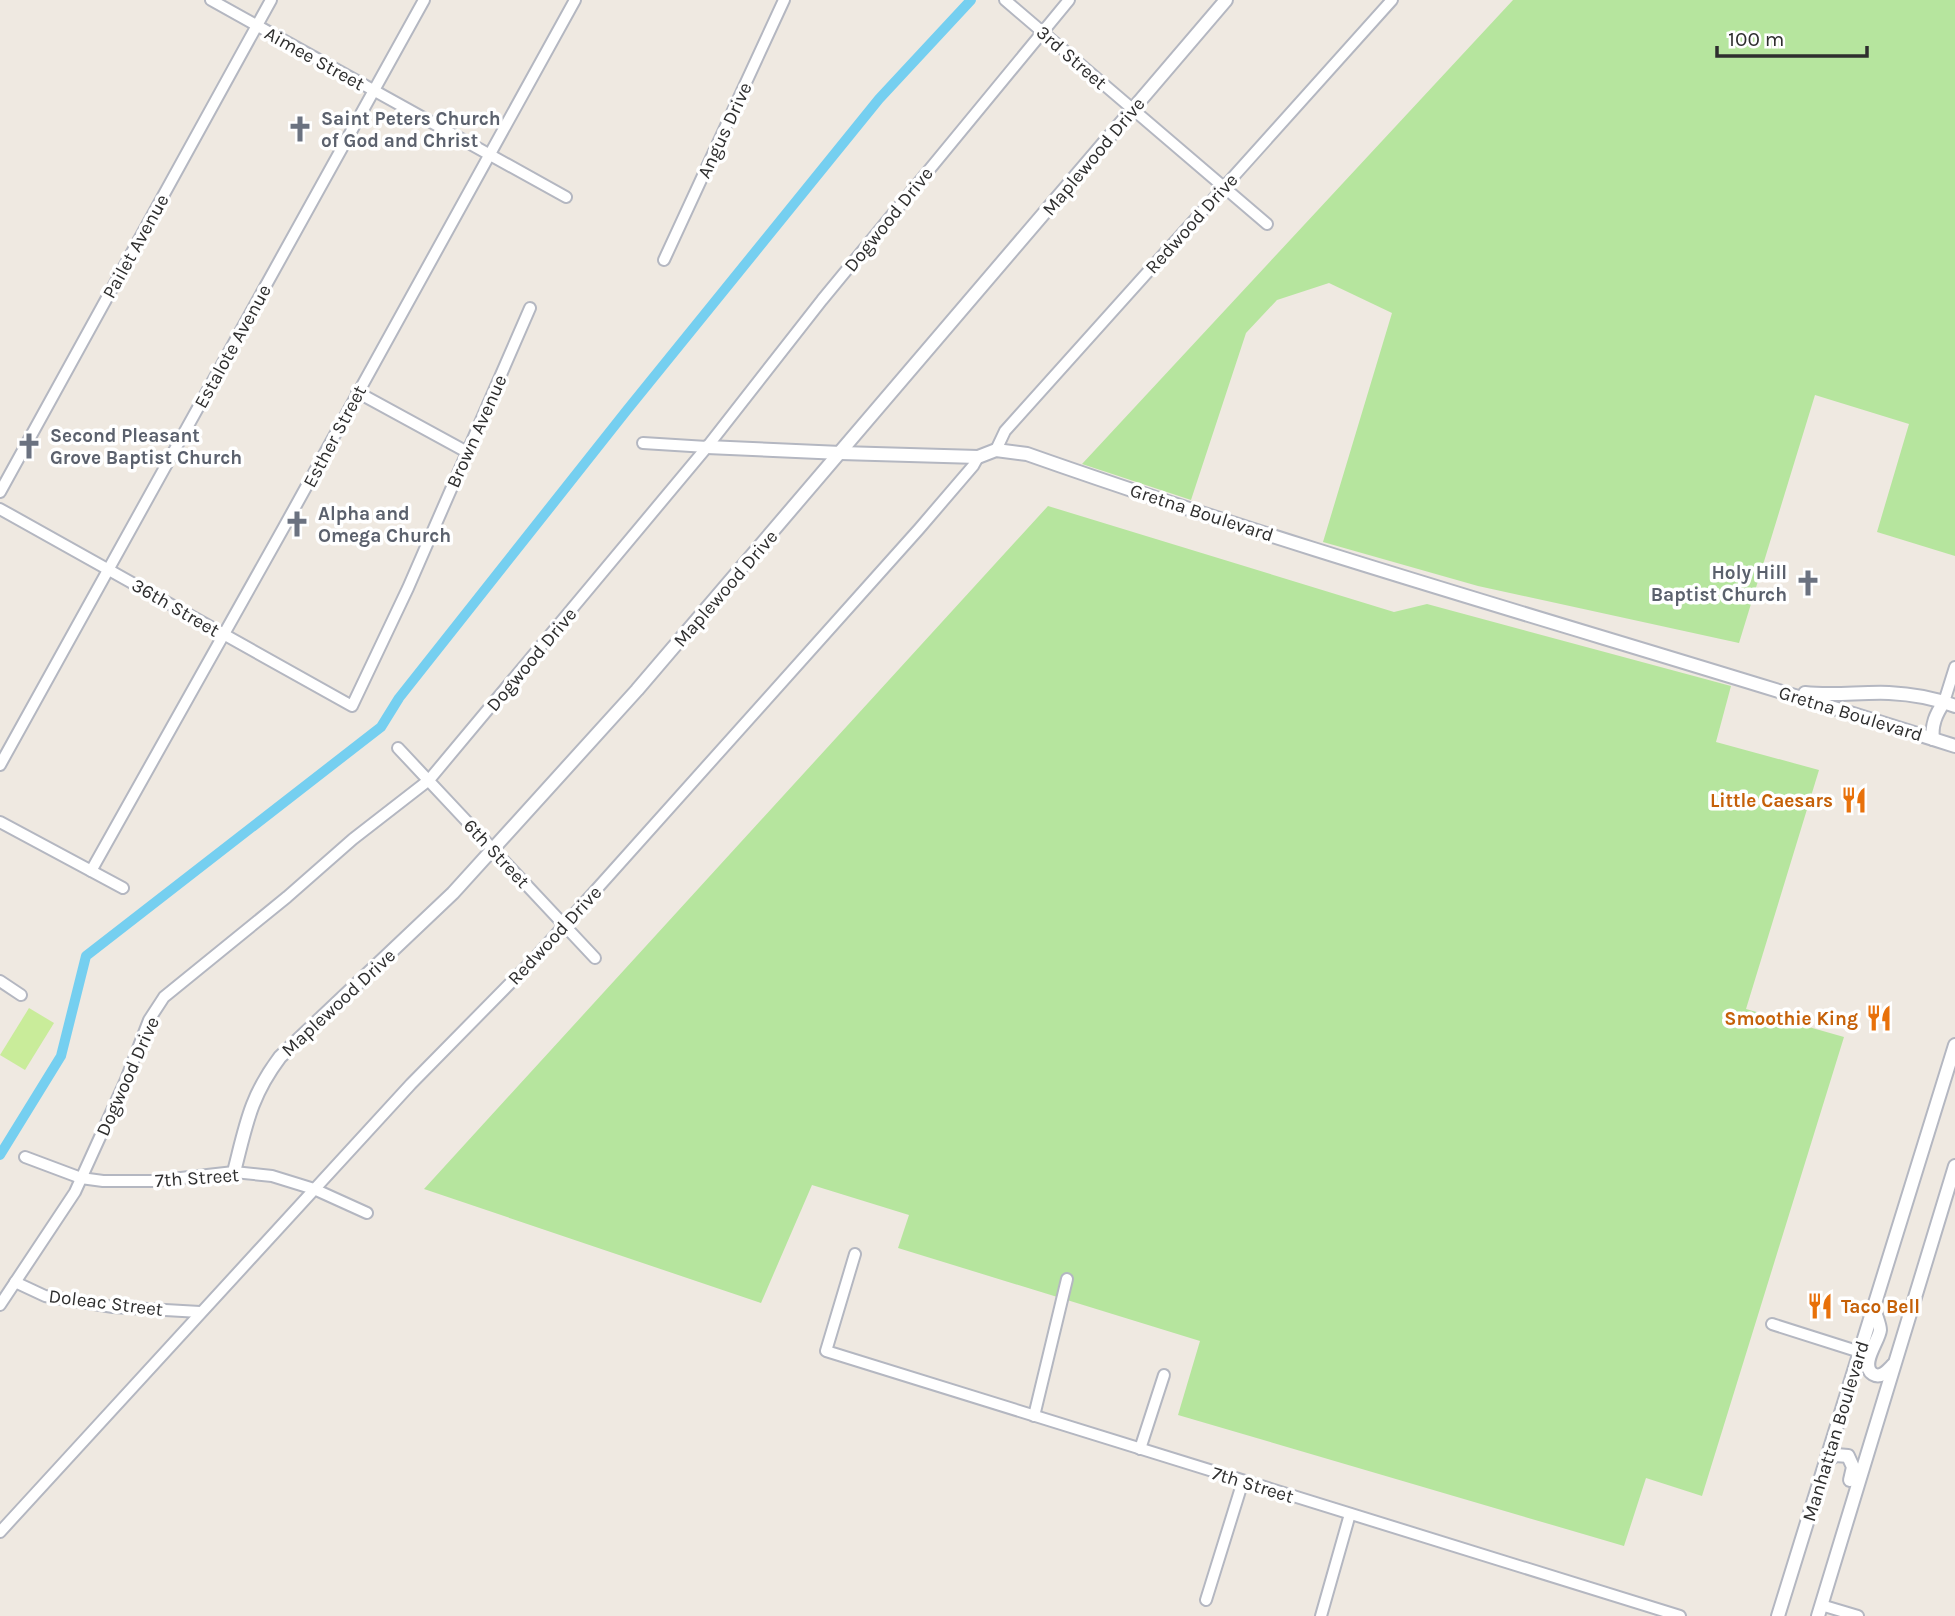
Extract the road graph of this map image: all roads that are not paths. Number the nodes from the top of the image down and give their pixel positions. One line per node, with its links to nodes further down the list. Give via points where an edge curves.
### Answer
1 (211, 0): 10 (street, Aimee Street)
2 (271, 0): 10 (street, Pailet Avenue)
3 (424, 0): 12 (street, Estalote Avenue)
4 (575, 0): 14 (street, Esther Street)
5 (784, 0): 18 (street, Angus Drive)
6 (1005, 0): 11 (street, 3rd Street)
7 (1069, 0): 11 (street, Dogwood Drive)
8 (1226, 0): 13 (street, Maplewood Drive)
9 (1392, 0): 15 (street, Redwood Drive)
10 (257, 26): 12 (street, Aimee Street); 27 (street, Pailet Avenue)
11 (1042, 32): 13 (street, 3rd Street); 22 (street, Dogwood Drive)
12 (374, 90): 14 (street, Aimee Street); 29 (street, Estalote Avenue)
13 (1133, 109): 15 (street, 3rd Street); 25 (street, Maplewood Drive)
14 (489, 154): 16 (street, Aimee Street); 20 (street, Esther Street)
15 (1224, 187): 17 (street, 3rd Street); 23 (street, Redwood Drive, via 1005,431)
16 (566, 197)
17 (1267, 224)
18 (664, 260)
19 (530, 308): 24 (street, Brown Avenue)
20 (357, 392): 24 (street); 30 (street, Esther Street)
21 (643, 443): 22 (street, Gretna Boulevard)
22 (707, 447): 25 (street, Gretna Boulevard); 39 (street, Dogwood Drive)
23 (996, 450): 26 (street, Gretna Boulevard); 32 (street, Gretna Boulevard, via 1027,454 1413,581)
24 (467, 452): 34 (street, Brown Avenue)
25 (841, 453): 26 (street, Gretna Boulevard); 41 (street, Maplewood Drive, via 637,690)
26 (978, 457): 44 (street, Redwood Drive)
27 (0, 492)
28 (0, 509): 29 (street, 36th Street)
29 (110, 569): 30 (street, 36th Street); 38 (street, Estalote Avenue)
30 (224, 634): 34 (street, 36th Street); 42 (street, Esther Street)
31 (1955, 667): 33 (street)
32 (1746, 681): 33 (street, Gretna Boulevard, via 1822,695 1889,693); 35 (street, Gretna Boulevard)
33 (1949, 704): 35 (street, via 1938,711)
34 (352, 706)
35 (1933, 739): 36 (street, Gretna Boulevard)
36 (1955, 746)
37 (398, 748): 39 (street, 6th Street)
38 (0, 765)
39 (429, 780): 41 (street, 6th Street); 52 (street, Dogwood Drive, via 164,997 149,1020)
40 (0, 822): 42 (street)
41 (492, 849): 44 (street, 6th Street); 51 (street, Maplewood Drive, via 453,893 280,1056 252,1102)
42 (91, 871): 43 (street)
43 (123, 888)
44 (564, 925): 45 (street, 6th Street); 53 (street, Redwood Drive)
45 (595, 958)
46 (0, 981): 47 (street)
47 (21, 995)
48 (1955, 1045): 59 (street, Manhattan Boulevard)
49 (25, 1157): 52 (street, 7th Street)
50 (1955, 1166): 63 (street, Manhattan Boulevard)
51 (234, 1172): 52 (street, 7th Street, via 154,1181); 53 (street, 7th Street, via 272,1176)
52 (81, 1178): 57 (street, Dogwood Drive)
53 (314, 1189): 54 (street, 7th Street); 60 (street, Redwood Drive)
54 (367, 1213)
55 (855, 1254): 65 (street, 7th Street, via 826,1351)
56 (1067, 1279): 65 (street)
57 (15, 1282): 58 (street, Dogwood Drive); 60 (street, Doleac Street, via 45,1296 113,1307)
58 (0, 1305)
59 (1873, 1307): 62 (street, Manhattan Boulevard); 63 (street, via 1880,1330 1869,1369 1879,1375)
60 (200, 1312): 71 (street, Redwood Drive)
61 (1772, 1324): 62 (street)
62 (1860, 1352): 67 (street, Manhattan Boulevard)
63 (1894, 1364): 70 (street, Manhattan Boulevard)
64 (1164, 1375): 66 (street)
65 (1034, 1416): 66 (street, 7th Street)
66 (1140, 1449): 68 (street, 7th Street)
67 (1826, 1461): 70 (street, via 1843,1455 1852,1462 1842,1510); 76 (street, Manhattan Boulevard)
68 (1243, 1481): 69 (street, 7th Street); 72 (street)
69 (1350, 1514): 74 (street); 75 (street, 7th Street)
70 (1845, 1525): 73 (street, Manhattan Boulevard)
71 (0, 1532)
72 (1206, 1600)
73 (1820, 1611): 77 (street)
74 (1321, 1616)
75 (1680, 1616)
76 (1778, 1616)
77 (1858, 1616)

